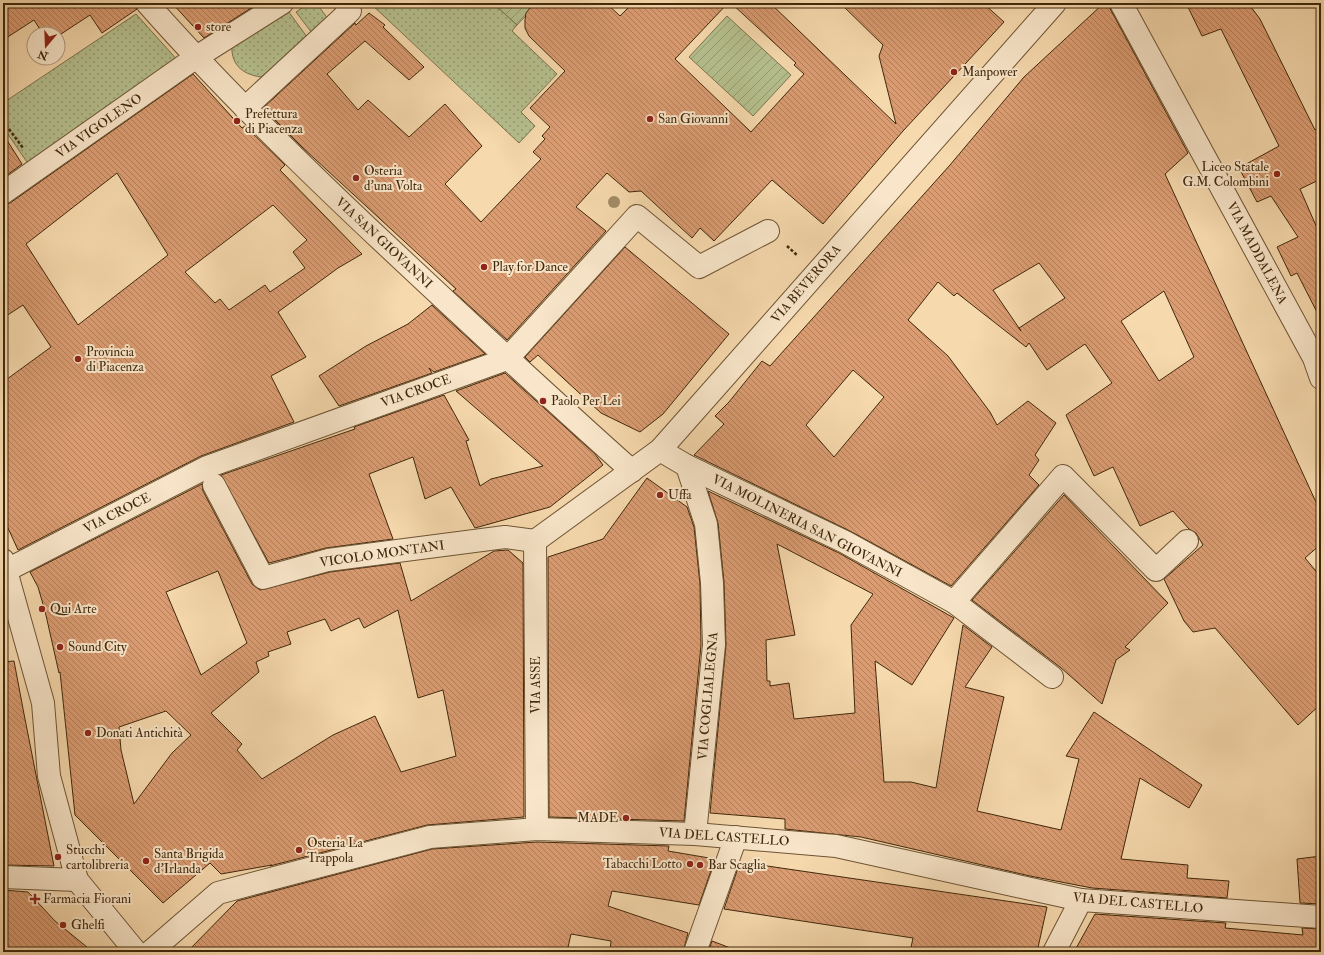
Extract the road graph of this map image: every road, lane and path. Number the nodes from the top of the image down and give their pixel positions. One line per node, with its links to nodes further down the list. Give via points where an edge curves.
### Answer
1 (147, 3): 6 (street, VIA SAN GIOVANNI)
2 (282, 3): 6 (street, VIA VIGOLENO)
3 (345, 3): 7 (street, via 350,11)
4 (1055, 3): 12 (street, VIA BEVERORA)
5 (1121, 3): 14 (street, VIA MADDALENA, via 1314,358)
6 (196, 58): 7 (street, VIA SAN GIOVANNI); 10 (street, VIA VIGOLENO)
7 (245, 108): 13 (street, VIA SAN GIOVANNI, via 317,180)
8 (3, 122): 9 (path)
9 (12, 136)
10 (3, 193)
11 (768, 231): 12 (path); 13 (street, VIA CROCE, via 699,268 637,216)
12 (817, 271): 15 (street, VIA BEVERORA)
13 (507, 359): 17 (street, VIA SAN GIOVANNI); 21 (street, VIA CROCE, via 207,467)
14 (1321, 378)
15 (660, 450): 16 (street, VIA MOLINERIA SAN GIOVANNI); 17 (street, VIA BEVERORA)
16 (687, 466): 22 (street, VIA MOLINERIA SAN GIOVANNI, via 845,542); 25 (street, VIA COGLIALEGNA, via 706,524 712,583 714,645)
17 (632, 471): 19 (street, VIA BEVERORA)
18 (214, 485): 19 (street, VICOLO MONTANI, via 263,578 328,560 505,537)
19 (535, 541): 24 (street, VIA ASSE)
20 (1187, 541): 22 (street, via 1156,570 1063,476)
21 (5, 565): 28 (street, via 43,703 49,776)
22 (954, 602): 23 (street, VIA MOLINERIA SAN GIOVANNI)
23 (1052, 677)
24 (537, 829): 25 (street, VIA DEL CASTELLO); 32 (street, VIA DEL CASTELLO, via 430,837 218,893)
25 (695, 834): 26 (street, VIA DEL CASTELLO)
26 (736, 837): 29 (street, VIA DEL CASTELLO, via 836,846); 33 (street)
27 (3, 877): 28 (street)
28 (77, 880): 31 (street)
29 (1081, 900): 30 (street, VIA DEL CASTELLO); 34 (street)
30 (1321, 917)
31 (136, 952)
32 (150, 952)
33 (695, 952)
34 (1054, 952)

